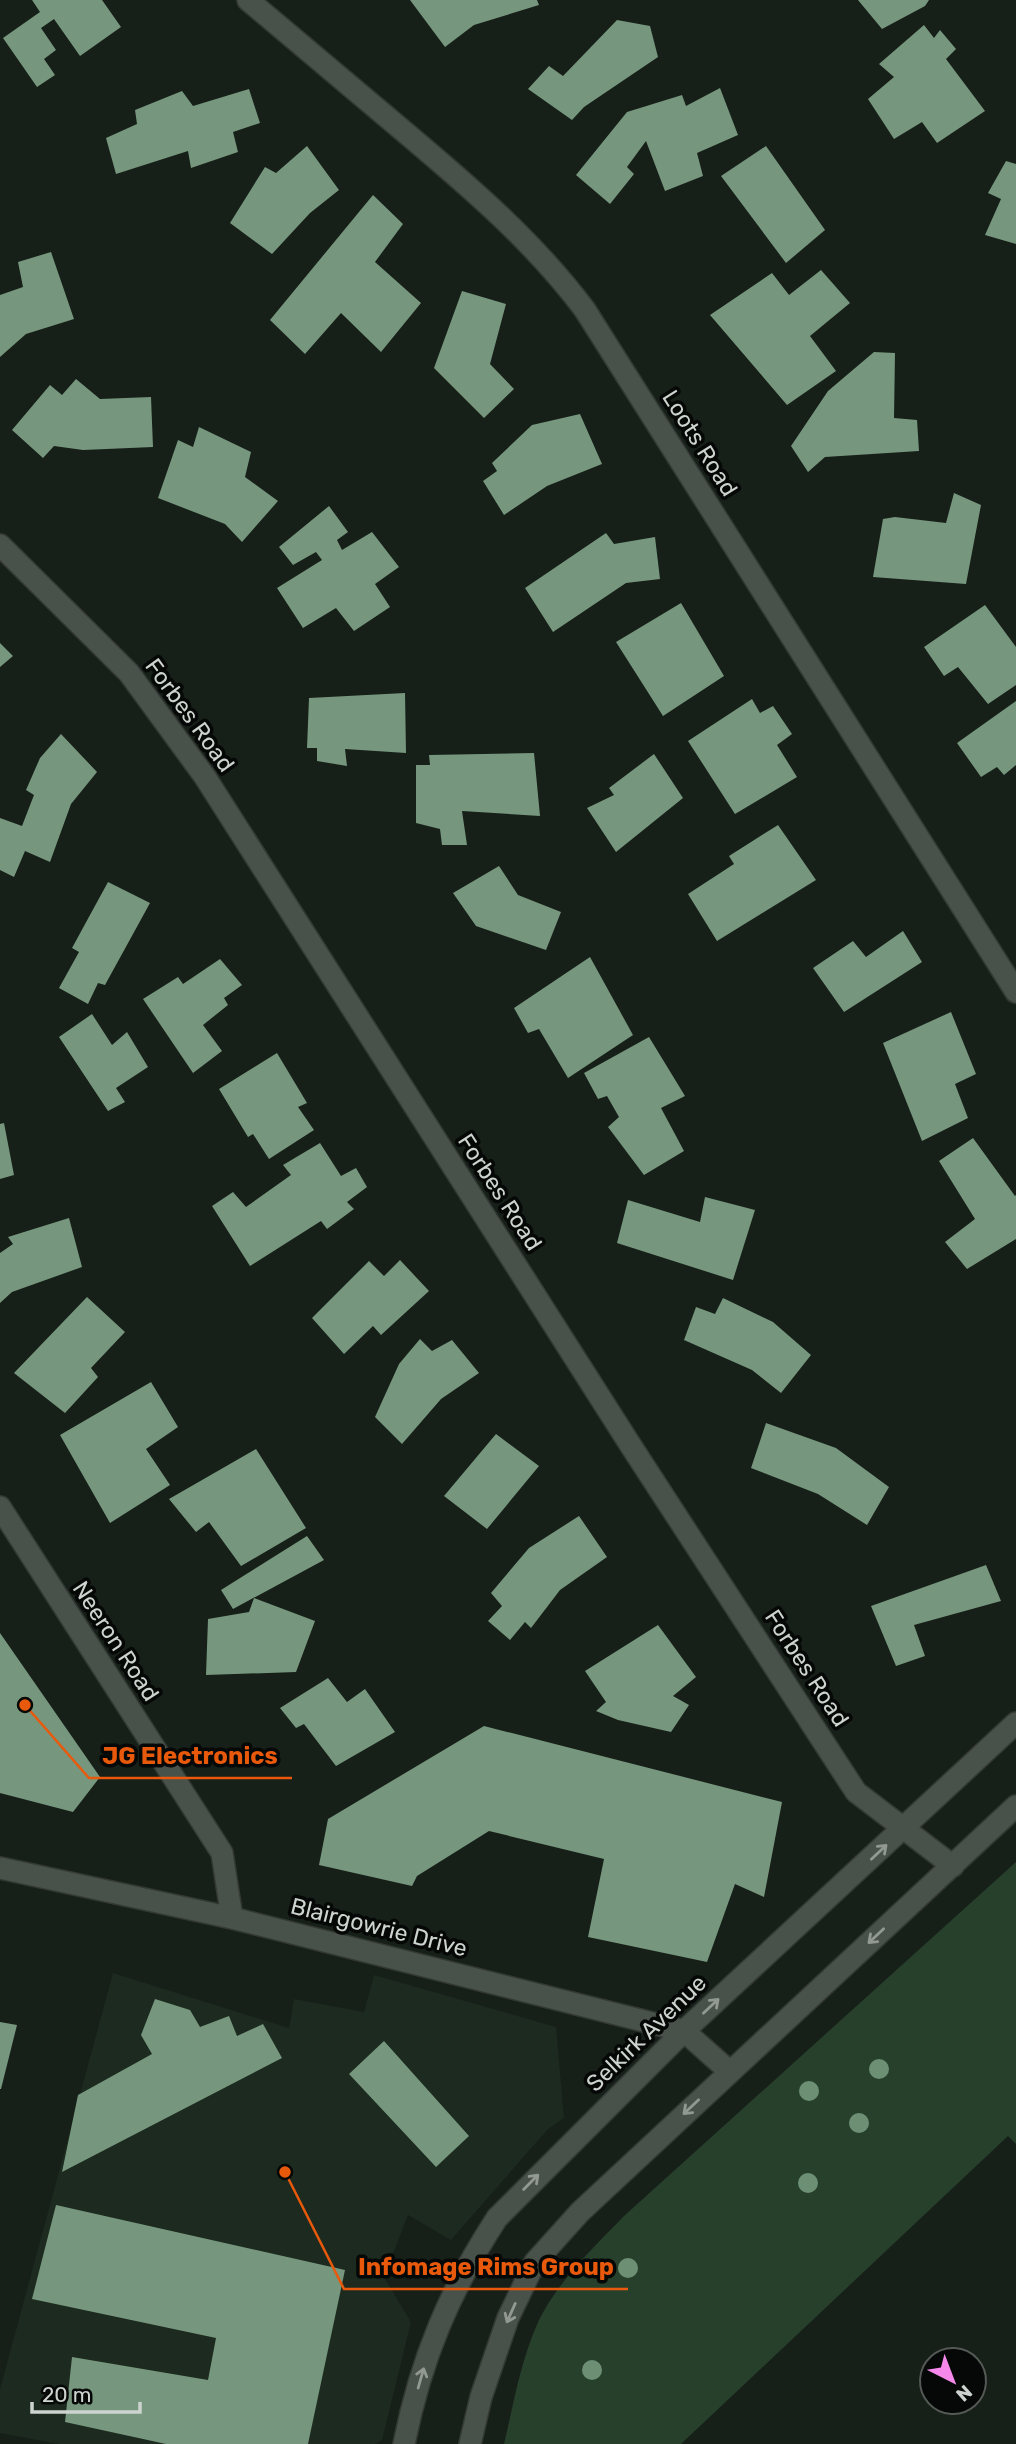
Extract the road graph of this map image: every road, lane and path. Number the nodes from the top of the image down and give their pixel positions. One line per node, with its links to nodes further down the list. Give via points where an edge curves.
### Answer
1 (248, 0): 3 (street, Loots Road, via 452,172 563,281)
2 (0, 545): 7 (street, Forbes Road, via 129,673 205,777 856,1792)
3 (1016, 992)
4 (0, 1507): 10 (street, Neeron Road, via 222,1853)
5 (1016, 1723): 7 (street, Selkirk Avenue)
6 (1016, 1806): 8 (street)
7 (904, 1829): 8 (street, Forbes Road); 11 (street, Selkirk Avenue, one-way to 7)
8 (953, 1866): 12 (street, one-way to 12)
9 (0, 1868): 10 (street, Blairgowrie Drive)
10 (232, 1917): 11 (street, Blairgowrie Drive)
11 (684, 2031): 12 (street, Blairgowrie Drive); 13 (street, Selkirk Avenue, one-way to 11, via 441,2317 496,2217)
12 (729, 2071): 14 (street, one-way to 14, via 580,2212 535,2262 508,2318)
13 (404, 2444)
14 (470, 2444)

